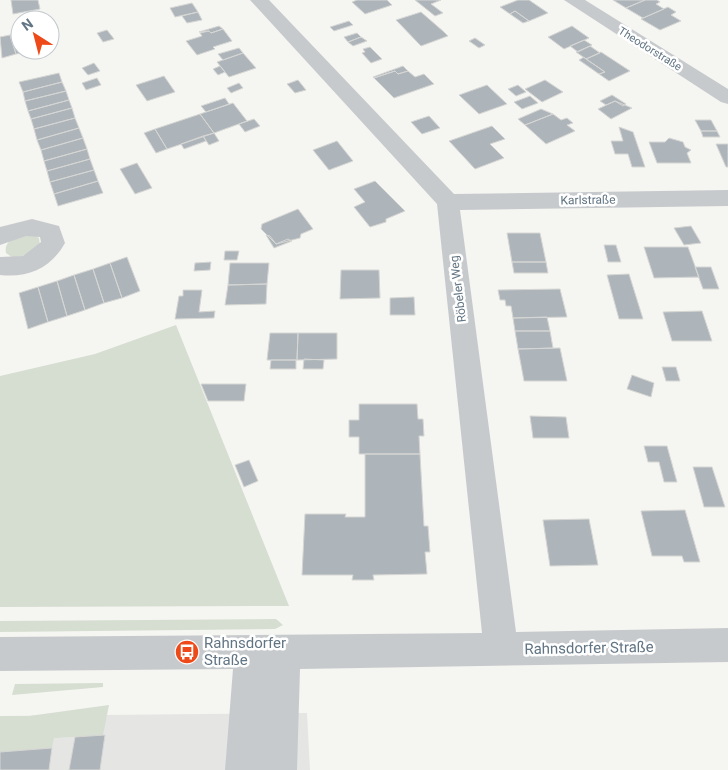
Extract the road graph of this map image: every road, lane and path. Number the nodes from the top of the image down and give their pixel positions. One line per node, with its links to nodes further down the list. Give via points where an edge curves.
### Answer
1 (259, 0): 5 (street)
2 (572, 0): 3 (street, Theodorstraße)
3 (728, 98)
4 (728, 198): 5 (street, Karlstraße)
5 (448, 202): 9 (street, Röbeler Weg)
6 (0, 236): 7 (street, via 40,226 51,232 53,243 46,255 30,264 17,268)
7 (0, 266)
8 (728, 645): 9 (street, Rahnsdorfer Straße)
9 (501, 650): 10 (street, Rahnsdorfer Straße)
10 (267, 651): 11 (street, Rahnsdorfer Straße); 12 (street); 13 (street)
11 (0, 654)
12 (244, 770)
13 (278, 770)

